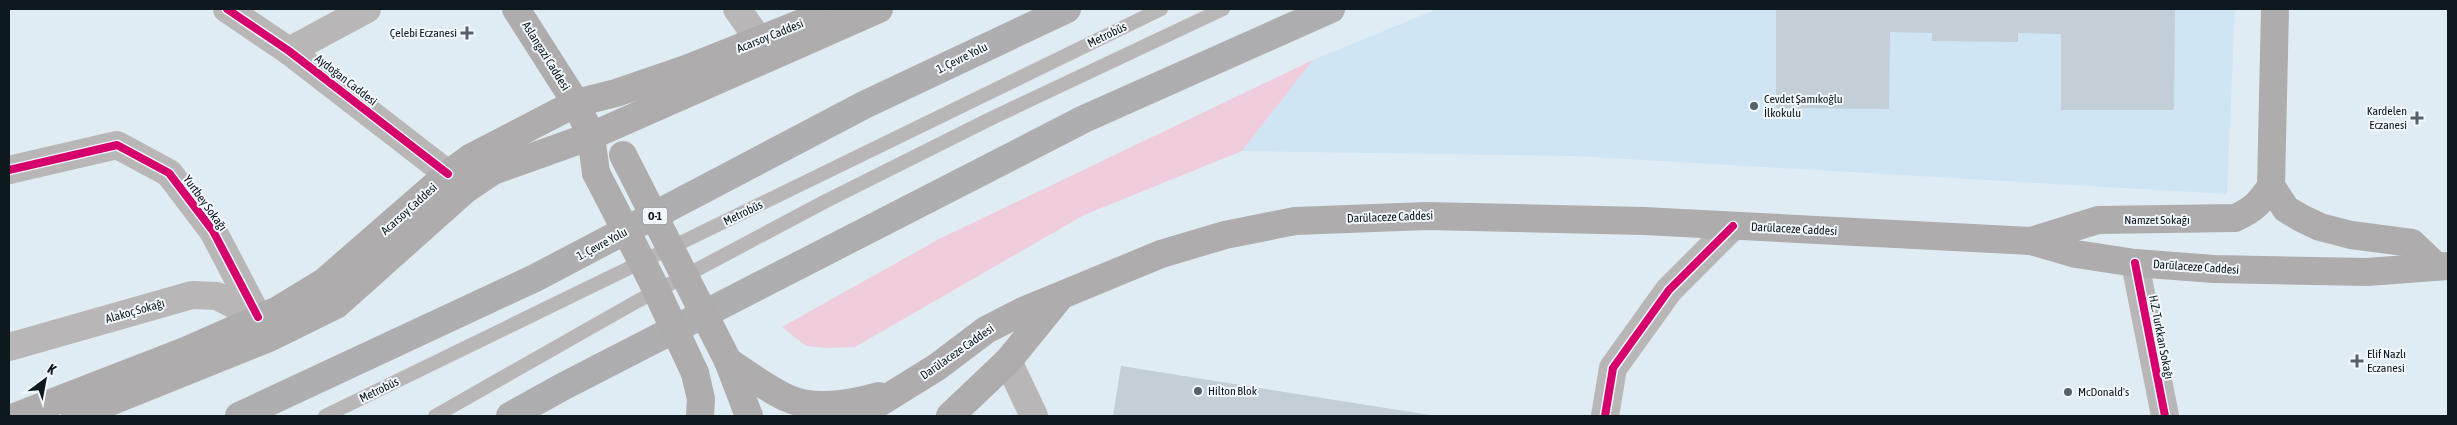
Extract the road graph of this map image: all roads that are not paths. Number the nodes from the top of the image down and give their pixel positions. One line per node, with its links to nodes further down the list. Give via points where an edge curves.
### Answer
1 (227, 9): 13 (street, Aydoğan Caddesi)
2 (367, 9): 13 (street)
3 (516, 9): 14 (main road, Aslangazi Caddesi)
4 (737, 9): 12 (street)
5 (836, 9): 12 (main road, Acarsoy Caddesi)
6 (879, 9): 12 (main road, Acarsoy Caddesi)
7 (1067, 9): 32 (highway, 1. Çevre Yolu / O-1, via 864,105 535,278)
8 (1161, 9): 33 (lane, Metrobüs)
9 (1222, 9): 34 (lane, Metrobüs, via 994,116 826,200 634,303)
10 (1330, 9): 35 (highway, via 1084,119)
11 (2275, 9): 18 (main road)
12 (765, 49): 14 (main road, Acarsoy Caddesi); 15 (main road, Acarsoy Caddesi)
13 (290, 51): 17 (street, Aydoğan Caddesi)
14 (576, 103): 15 (main road, Aslangazi Caddesi); 17 (main road, Acarsoy Caddesi, via 470,158)
15 (591, 136): 24 (main road, Acarsoy Caddesi, via 493,171 466,189 336,305); 27 (main road, bridge, via 623,155); 36 (main road, Aslangazi Caddesi, bridge, via 596,174 695,373 701,399)
16 (9, 170): 24 (street, Yurtbey Sokağı, via 117,145 168,172 213,231)
17 (448, 174): 24 (main road, Acarsoy Caddesi, via 324,282 278,310)
18 (2271, 186): 20 (main road, Namzet Sokağı, via 2260,204 2235,218 2098,220); 22 (main road, via 2286,210 2300,218 2351,235 2412,243)
19 (1733, 226): 20 (main road, Darülaceze Caddesi); 23 (main road, Darülaceze Caddesi, via 1427,216 1295,221 1225,235 1161,254); 41 (street, via 1669,290 1613,368)
20 (2031, 241): 21 (main road, Darülaceze Caddesi, via 2076,254)
21 (2135, 263): 22 (main road, Darülaceze Caddesi, via 2214,270 2367,272); 42 (street, H.Z. Turkkan Sokağı)
22 (2442, 266)
23 (1060, 297): 25 (main road, Darülaceze Caddesi); 28 (main road, Darülaceze Caddesi)
24 (263, 328): 26 (street, Alakoç Sokağı, via 217,296 192,295); 30 (main road, Acarsoy Caddesi, via 184,351); 31 (main road, Acarsoy Caddesi)
25 (986, 330): 28 (main road); 29 (main road, Darülaceze Caddesi)
26 (9, 347)
27 (728, 361): 29 (main road, via 789,399 807,403 852,404); 37 (main road)
28 (1008, 361): 39 (main road, Darülaceze Caddesi); 40 (street)
29 (907, 387): 38 (main road, Darülaceze Caddesi)
30 (17, 416)
31 (76, 416)
32 (240, 416)
33 (325, 416)
34 (435, 416)
35 (510, 416)
36 (700, 416)
37 (749, 416)
38 (858, 416)
39 (950, 416)
40 (1034, 416)
41 (1605, 416)
42 (2165, 416)

